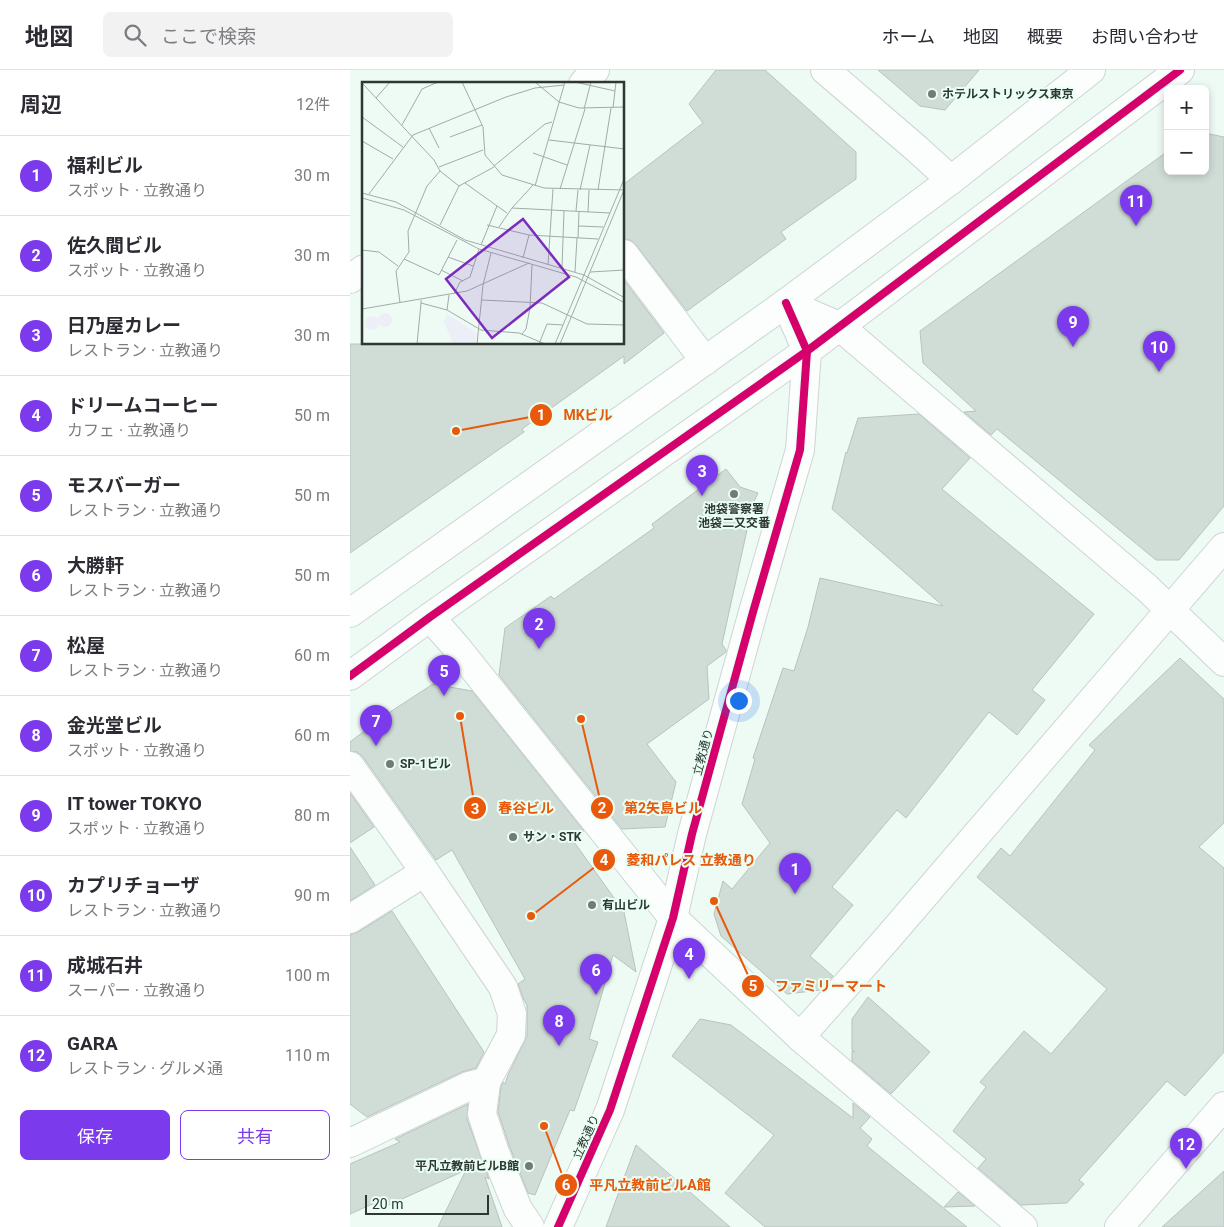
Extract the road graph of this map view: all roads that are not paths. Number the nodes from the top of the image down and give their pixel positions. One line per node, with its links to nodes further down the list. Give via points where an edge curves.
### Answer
1 (595, 70): 5 (street)
2 (825, 70): 6 (street)
3 (1180, 70): 11 (street)
4 (1087, 71): 6 (street)
5 (585, 82)
6 (951, 180): 10 (street)
7 (625, 255): 13 (street)
8 (362, 270): 9 (street)
9 (350, 279)
10 (786, 303): 11 (street); 12 (street, 立教通り); 13 (street)
11 (839, 326): 12 (street); 15 (street)
12 (807, 351): 17 (street); 22 (street, 立教通り, via 800,450 697,816)
13 (705, 361): 16 (street)
14 (1224, 547): 15 (street)
15 (1170, 610): 18 (street); 24 (street)
16 (350, 613)
17 (430, 618): 19 (street); 22 (street)
18 (1224, 662)
19 (350, 676)
20 (350, 766): 21 (street)
21 (425, 872): 23 (street); 25 (street, via 503,988 512,1014 511,1035)
22 (673, 918): 24 (street); 29 (street, 立教通り, via 610,1110)
23 (350, 919)
24 (800, 1037): 30 (street)
25 (486, 1082): 27 (street, via 469,1086); 28 (street, via 482,1114 518,1209)
26 (1224, 1106): 31 (street)
27 (350, 1143)
28 (530, 1227)
29 (558, 1227)
30 (1022, 1227)
31 (1119, 1227)

